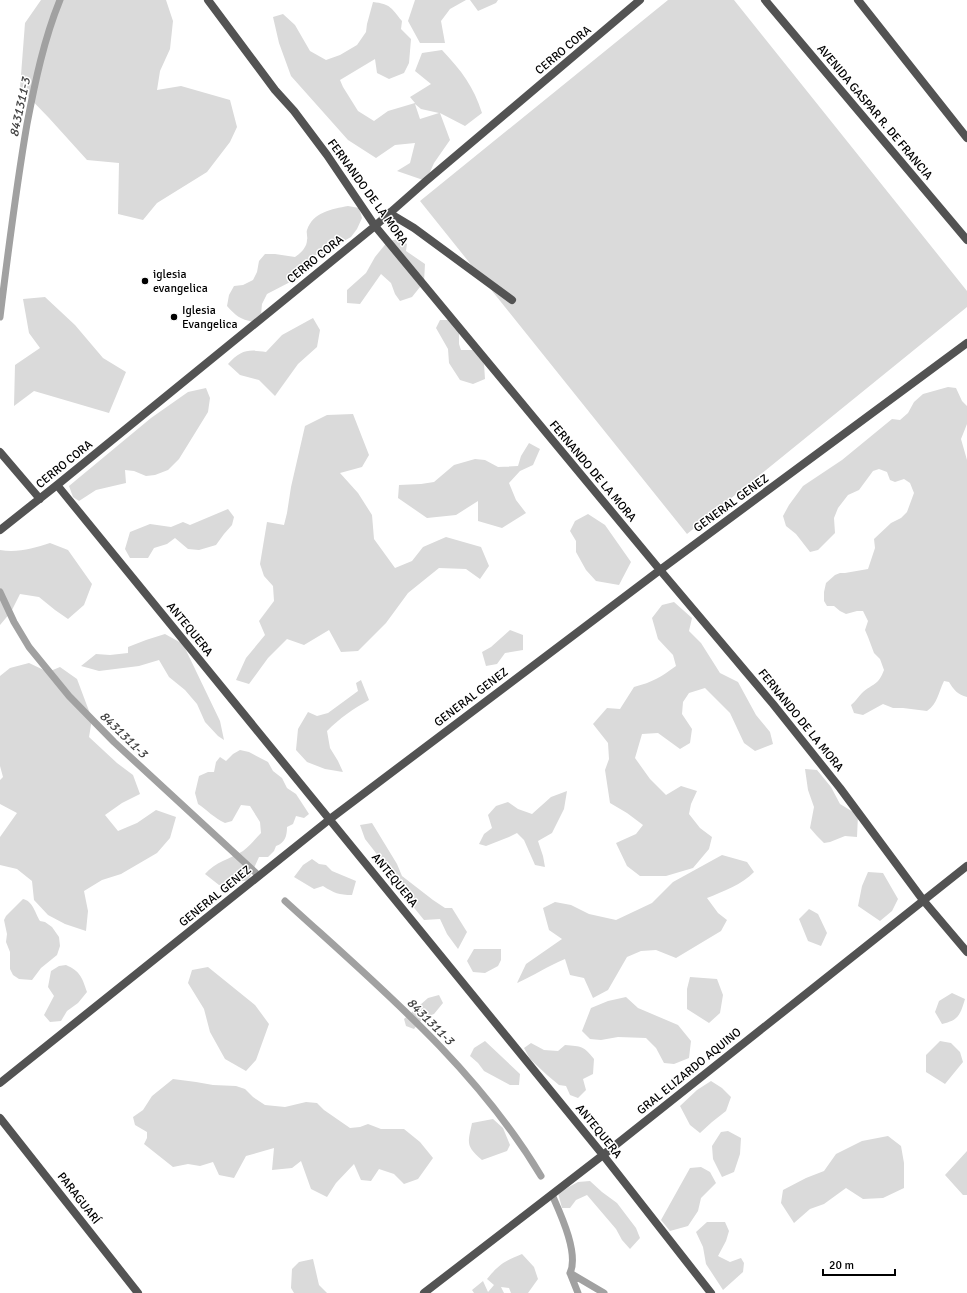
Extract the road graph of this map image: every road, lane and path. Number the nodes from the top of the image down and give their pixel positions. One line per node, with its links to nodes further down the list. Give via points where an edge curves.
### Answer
1 (208, 0): 7 (street, FERNANDO DE LA MORA, via 327,155)
2 (640, 0): 6 (street, CERRO CORA)
3 (765, 0): 8 (street, AVENIDA GASPAR R. DE FRANCIA)
4 (858, 0): 5 (street)
5 (967, 138)
6 (389, 213): 7 (street, CERRO CORA); 9 (street, via 414,228)
7 (375, 226): 12 (street, CERRO CORA); 15 (street, FERNANDO DE LA MORA)
8 (967, 240)
9 (512, 300)
10 (967, 343): 15 (street, GENERAL GENEZ)
11 (0, 452): 13 (street)
12 (57, 486): 13 (street, CERRO CORA); 16 (street, ANTEQUERA)
13 (40, 499): 14 (street, CERRO CORA)
14 (0, 530)
15 (660, 570): 16 (street, GENERAL GENEZ); 18 (street, FERNANDO DE LA MORA, via 840,788)
16 (330, 819): 20 (street, GENERAL GENEZ); 22 (street, ANTEQUERA)
17 (967, 866): 18 (street, GRAL ELIZARDO AQUINO)
18 (923, 900): 19 (street, FERNANDO DE LA MORA); 22 (street, GRAL ELIZARDO AQUINO)
19 (967, 952)
20 (0, 1083)
21 (0, 1118): 23 (street, PARAGUARÍ)
22 (603, 1155): 24 (street, GRAL ELIZARDO AQUINO); 25 (street, ANTEQUERA)
23 (138, 1293)
24 (424, 1293)
25 (711, 1293)

